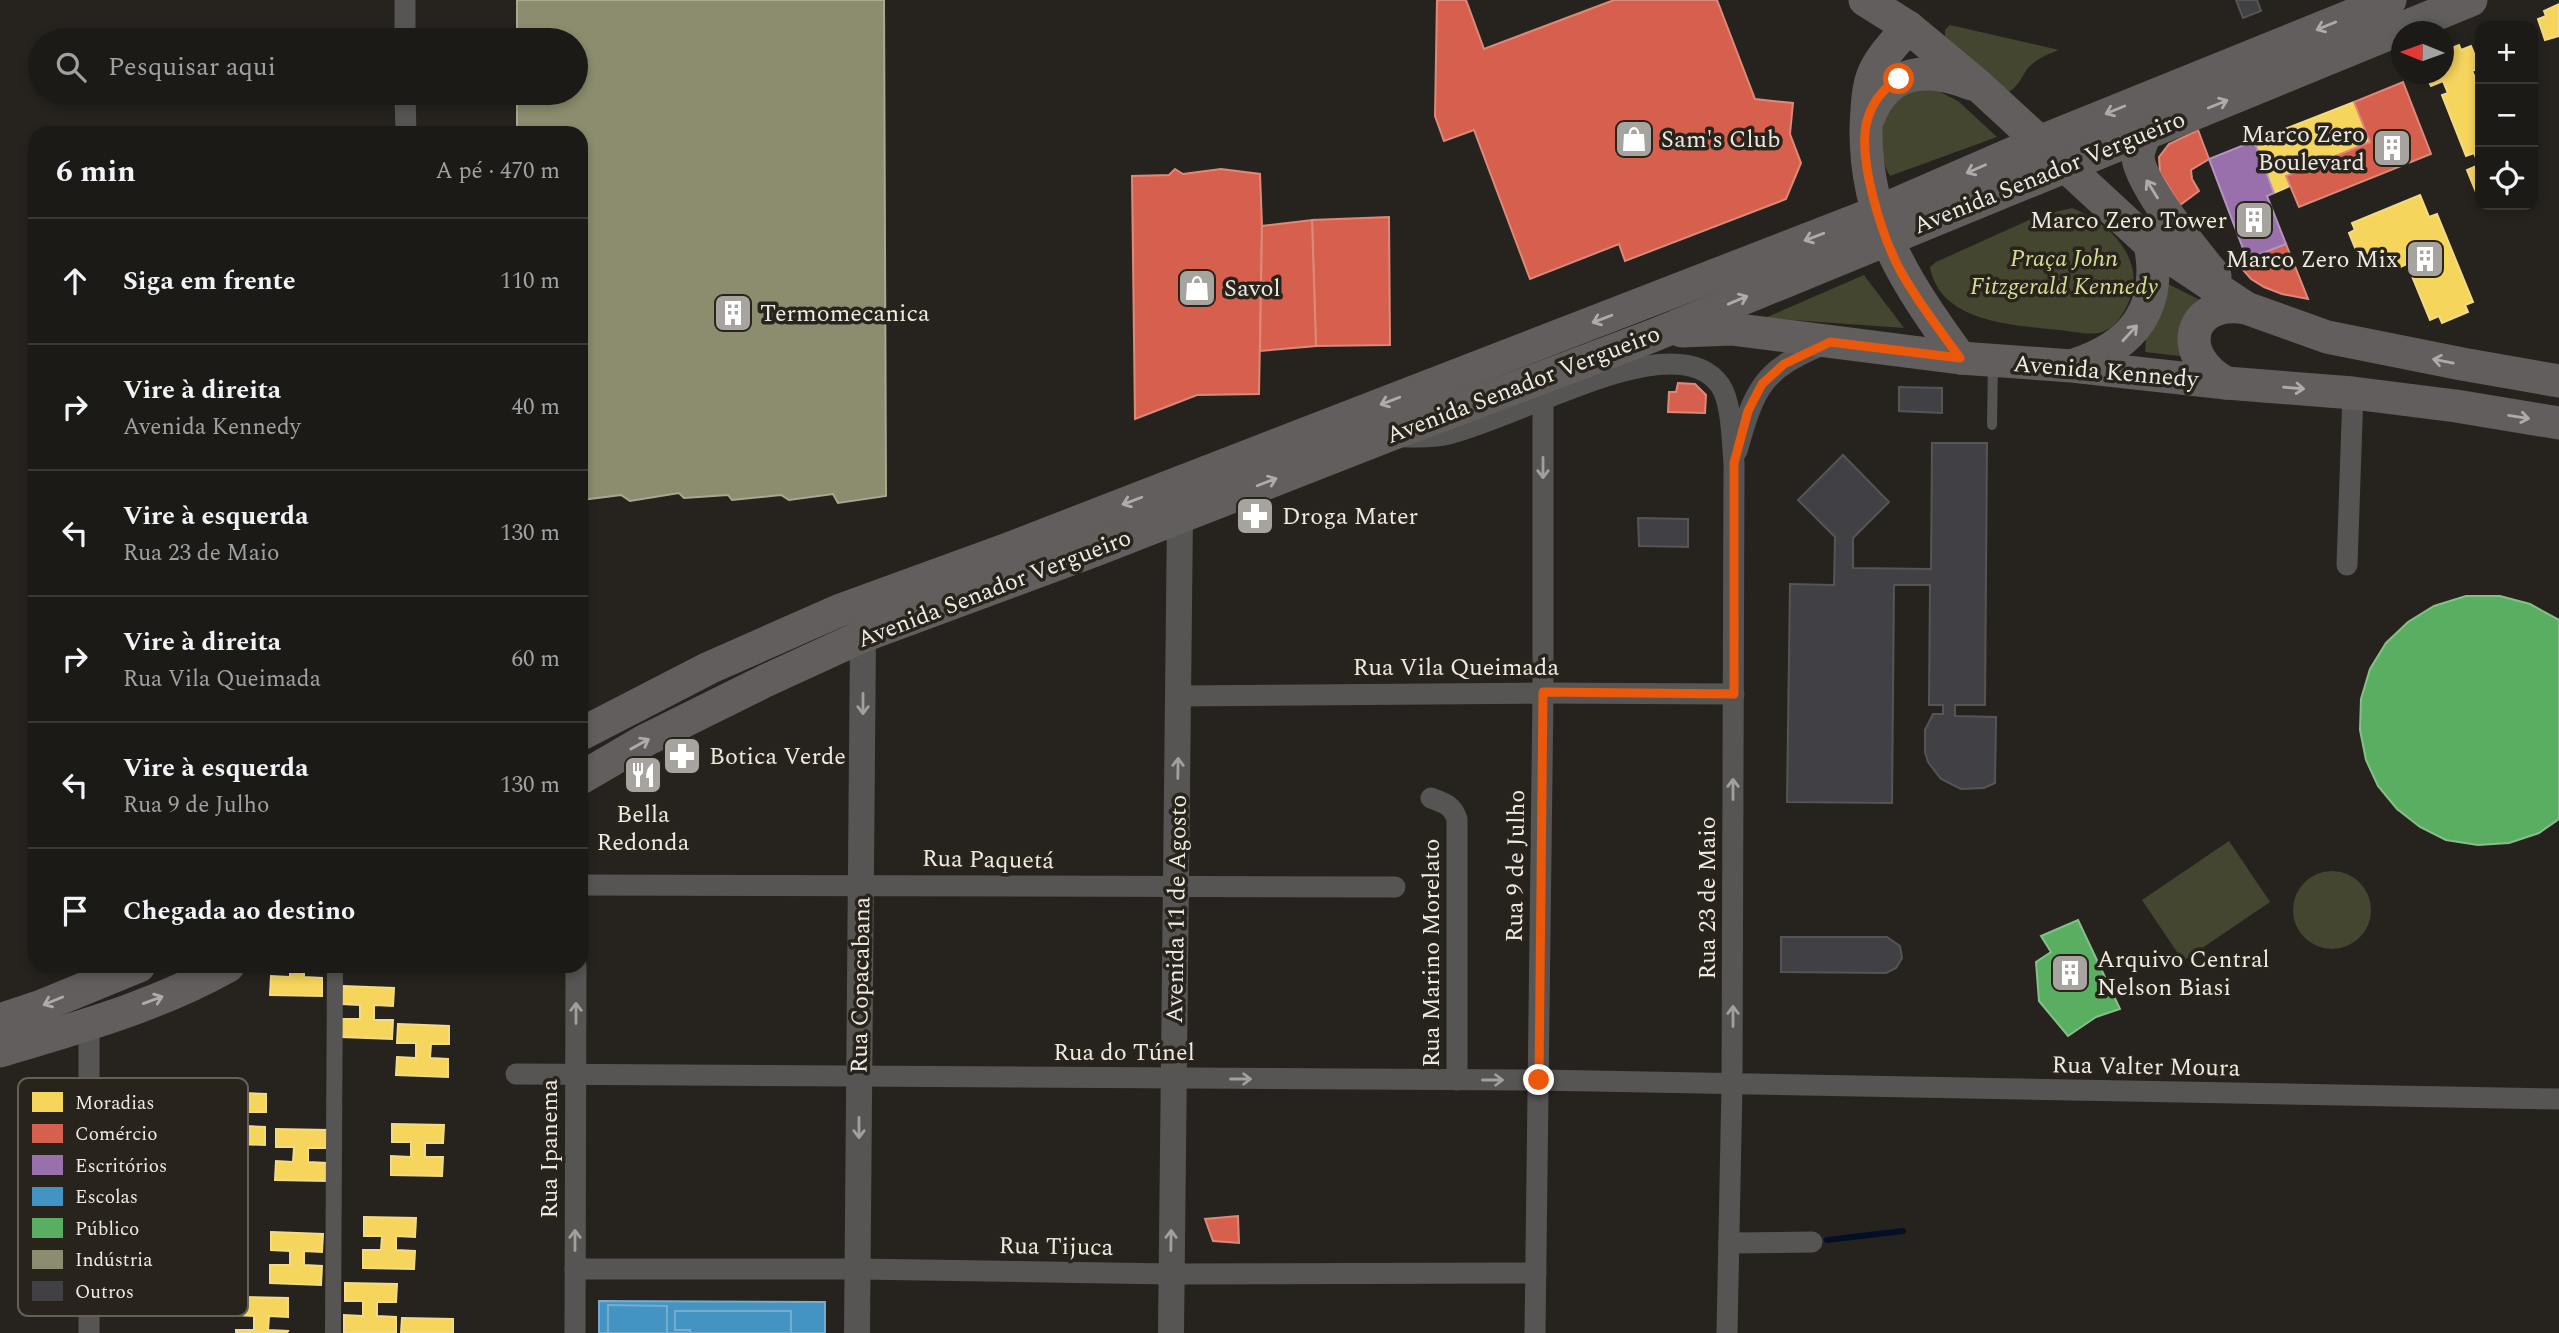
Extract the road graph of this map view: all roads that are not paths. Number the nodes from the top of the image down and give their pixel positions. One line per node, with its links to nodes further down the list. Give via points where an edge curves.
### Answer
1 (405, 0): 6 (street)
2 (1865, 0): 5 (main road)
3 (2390, 0): 12 (main road, Avenida Senador Vergueiro, one-way to 12)
4 (2470, 0): 11 (main road, Avenida Senador Vergueiro, one-way to 4)
5 (1908, 27): 7 (main road); 9 (main road, via 1875,71)
6 (405, 28)
7 (1980, 87): 9 (main road, via 1946,76 1905,77 1880,94); 12 (main road)
8 (405, 105): 10 (street)
9 (1867, 122): 14 (main road, via 1869,178)
10 (406, 126)
11 (2146, 133): 13 (main road, Avenida Senador Vergueiro); 16 (main road, one-way to 11, via 2189,243 2144,176 2138,155)
12 (2039, 142): 13 (main road); 14 (main road, Avenida Senador Vergueiro, one-way to 14)
13 (2064, 166): 14 (main road, Avenida Senador Vergueiro); 15 (main road)
14 (1882, 225): 17 (main road, Avenida Senador Vergueiro, one-way to 14); 19 (main road, via 1917,298); 30 (main road, Avenida Senador Vergueiro, one-way to 30)
15 (2150, 244): 16 (main road); 21 (main road, one-way to 15, via 2112,348 2140,321 2154,285)
16 (2242, 304): 22 (main road, one-way to 16, via 2327,337); 23 (main road, via 2214,310 2195,335 2194,351 2200,362)
17 (1652, 336): 18 (main road, Avenida Kennedy, via 1731,329); 28 (main road, Avenida Senador Vergueiro)
18 (1830, 342): 19 (main road, Avenida Kennedy); 29 (street, Rua 23 de Maio, via 1789,361 1766,379 1748,411)
19 (1960, 358): 20 (main road, Avenida Kennedy)
20 (1993, 360): 21 (main road, Avenida Kennedy); 27 (lane)
21 (2072, 366): 23 (main road, Avenida Kennedy)
22 (2559, 380)
23 (2226, 383): 24 (main road, Avenida Kennedy, one-way to 24)
24 (2353, 393): 26 (main road, Avenida Kennedy, one-way to 26); 31 (street)
25 (1543, 400): 28 (street, via 1446,435); 29 (street, Rua 23 de Maio, via 1612,373 1651,365 1689,367 1722,387); 33 (street, Rua 9 de Julho, one-way to 33)
26 (2559, 423)
27 (1992, 425)
28 (1387, 436): 30 (main road, Avenida Senador Vergueiro, one-way to 28)
29 (1734, 463): 34 (street, Rua 23 de Maio)
30 (1174, 501): 32 (main road, Avenida Senador Vergueiro, via 1098,549); 35 (street, Avenida 11 de Agosto); 36 (main road, Avenida Senador Vergueiro, one-way to 36, via 817,620 709,668)
31 (2347, 565)
32 (863, 636): 37 (main road, Avenida Senador Vergueiro, one-way to 32, via 670,728); 39 (street, Rua Copacabana, one-way to 39)
33 (1543, 692): 34 (street, Rua Vila Queimada); 35 (street, Rua Vila Queimada); 56 (street, Rua 9 de Julho)
34 (1734, 694): 57 (street, Rua 23 de Maio, one-way to 34)
35 (1180, 696): 41 (street, Avenida 11 de Agosto, one-way to 35)
36 (588, 730)
37 (588, 774)
38 (1431, 798): 55 (street, Rua Marino Morelato, via 1447,803 1457,820)
39 (861, 884): 40 (street, Rua Paquetá); 41 (street, Rua Paquetá); 52 (street, Rua Copacabana)
40 (588, 885)
41 (1176, 887): 42 (street, Rua Paquetá); 54 (street, Avenida 11 de Agosto)
42 (1395, 887)
43 (122, 973): 47 (main road, one-way to 47)
44 (214, 973): 48 (main road, one-way to 44)
45 (335, 973): 65 (street)
46 (576, 973): 51 (street, Rua Ipanema, one-way to 46)
47 (0, 1020)
48 (89, 1024): 49 (main road); 53 (street)
49 (0, 1051)
50 (516, 1074): 51 (street, Rua do Túnel)
51 (576, 1074): 52 (street, Rua do Túnel); 61 (street, Rua Ipanema, one-way to 51)
52 (860, 1077): 54 (street, Rua do Túnel); 62 (street, Rua Copacabana, one-way to 62)
53 (89, 1078)
54 (1173, 1079): 55 (street, Rua do Túnel, one-way to 55); 64 (street, Avenida 11 de Agosto, one-way to 54)
55 (1457, 1080): 56 (street, Rua do Túnel, one-way to 56)
56 (1539, 1080): 57 (street, Rua do Túnel); 63 (street, Rua 9 de Julho)
57 (1732, 1085): 58 (street, Rua Valter Moura); 60 (street, Rua 23 de Maio)
58 (2559, 1099)
59 (1812, 1242): 60 (street)
60 (1729, 1243): 70 (street, Rua 23 de Maio)
61 (575, 1269): 62 (street, Rua Tijuca); 66 (street, Rua Ipanema)
62 (858, 1269): 64 (street, Rua Tijuca); 67 (street, Rua Copacabana)
63 (1536, 1273): 64 (street, Rua Tijuca); 69 (street, Rua 9 de Julho)
64 (1171, 1274): 68 (street, Avenida 11 de Agosto)
65 (333, 1333)
66 (575, 1333)
67 (858, 1333)
68 (1171, 1333)
69 (1535, 1333)
70 (1727, 1333)

